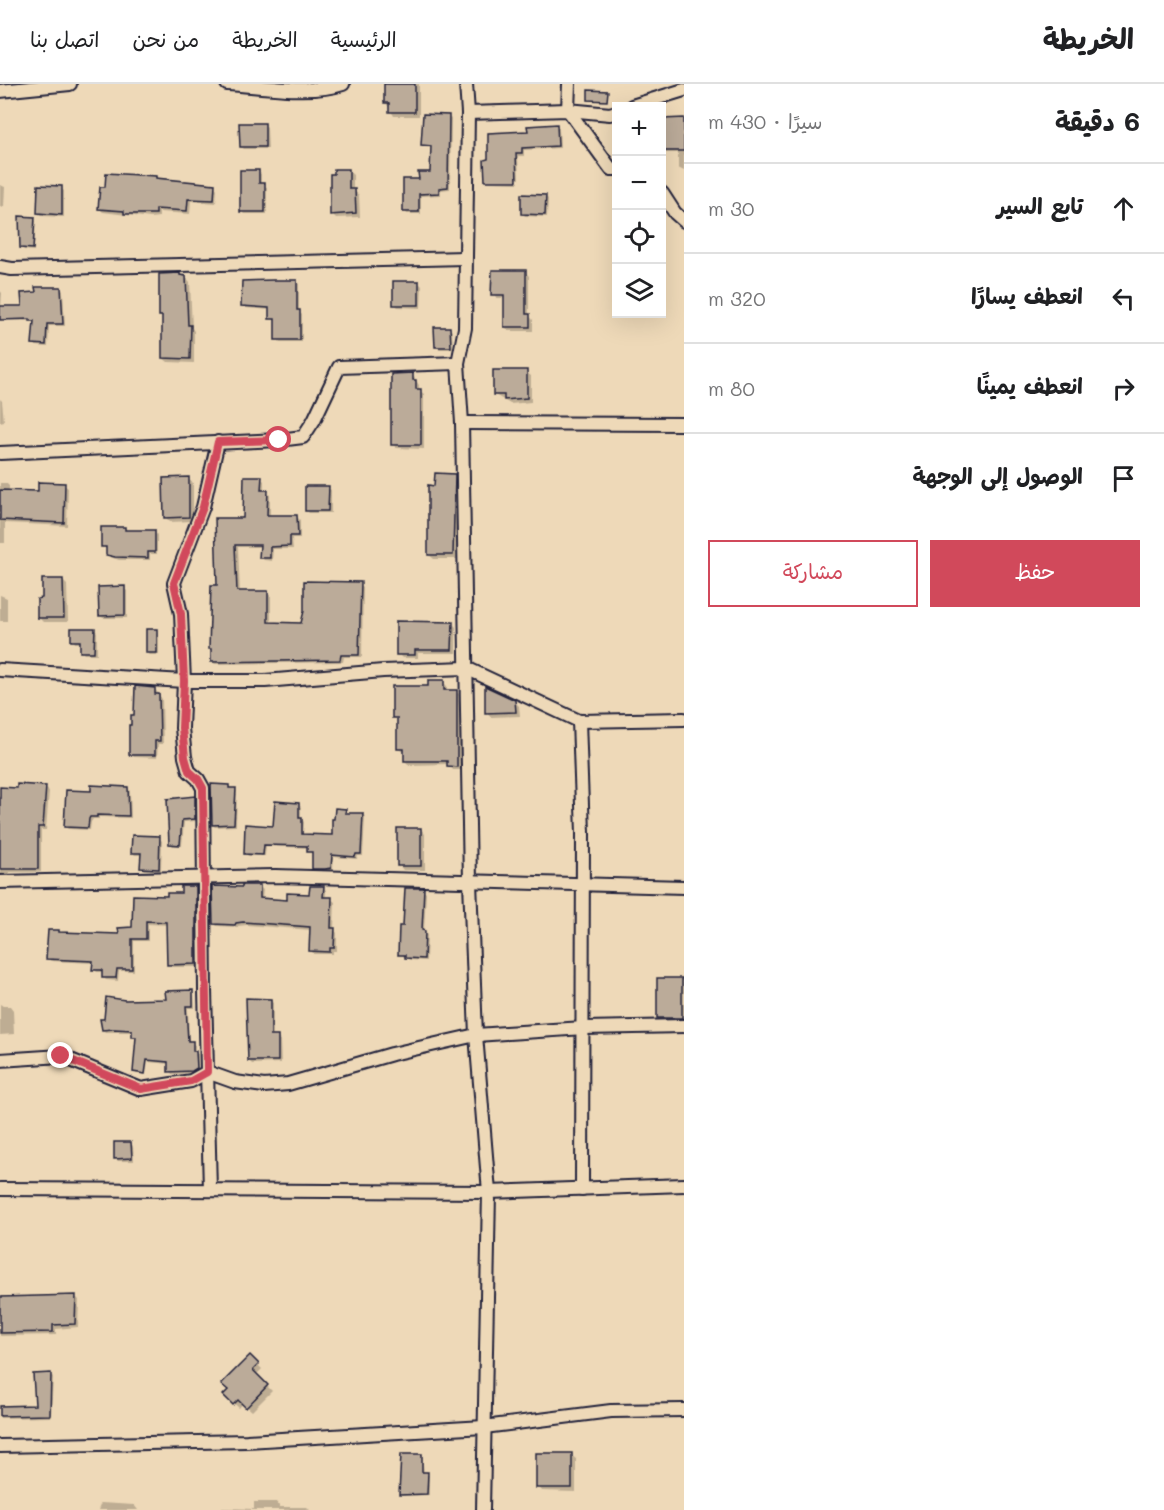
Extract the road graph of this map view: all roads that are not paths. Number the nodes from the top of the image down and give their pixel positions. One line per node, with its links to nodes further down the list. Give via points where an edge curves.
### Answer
1 (70, 84): 7 (street)
2 (227, 84): 3 (street, via 322,88)
3 (342, 84)
4 (466, 84): 10 (street)
5 (569, 84): 9 (street)
6 (684, 90): 8 (street)
7 (0, 91)
8 (645, 102)
9 (568, 110): 10 (street); 11 (street); 12 (street)
10 (468, 113): 15 (street)
11 (612, 113)
12 (612, 169)
13 (666, 199): 14 (street)
14 (684, 221)
15 (465, 258): 16 (street); 17 (street, via 465,328)
16 (0, 267)
17 (458, 363): 18 (street); 20 (street, via 339,367 303,437)
18 (462, 423): 19 (street); 22 (street)
19 (684, 424)
20 (218, 442): 21 (street); 24 (street, via 203,507 174,583 181,614)
21 (0, 453)
22 (466, 668): 24 (street, via 265,681); 26 (street); 29 (street)
23 (0, 670): 24 (street)
24 (184, 681): 27 (street, via 185,757 189,771 203,788)
25 (684, 719): 26 (street)
26 (579, 721): 30 (street)
27 (204, 876): 28 (street); 29 (street); 36 (street)
28 (0, 882)
29 (470, 882): 30 (street); 34 (street)
30 (583, 885): 31 (street); 33 (street)
31 (684, 887)
32 (684, 1026): 33 (street)
33 (584, 1028): 34 (street); 39 (street)
34 (476, 1035): 36 (street, via 288,1084 235,1082); 41 (street)
35 (0, 1060): 36 (street, via 61,1056 141,1089 191,1081)
36 (207, 1072): 40 (street)
37 (684, 1185): 39 (street)
38 (0, 1189): 40 (street)
39 (582, 1189): 41 (street)
40 (210, 1190): 41 (street)
41 (489, 1192): 43 (street)
42 (684, 1410): 43 (street, via 611,1412)
43 (484, 1427): 44 (street, via 247,1441); 45 (street)
44 (0, 1446)
45 (483, 1510)

